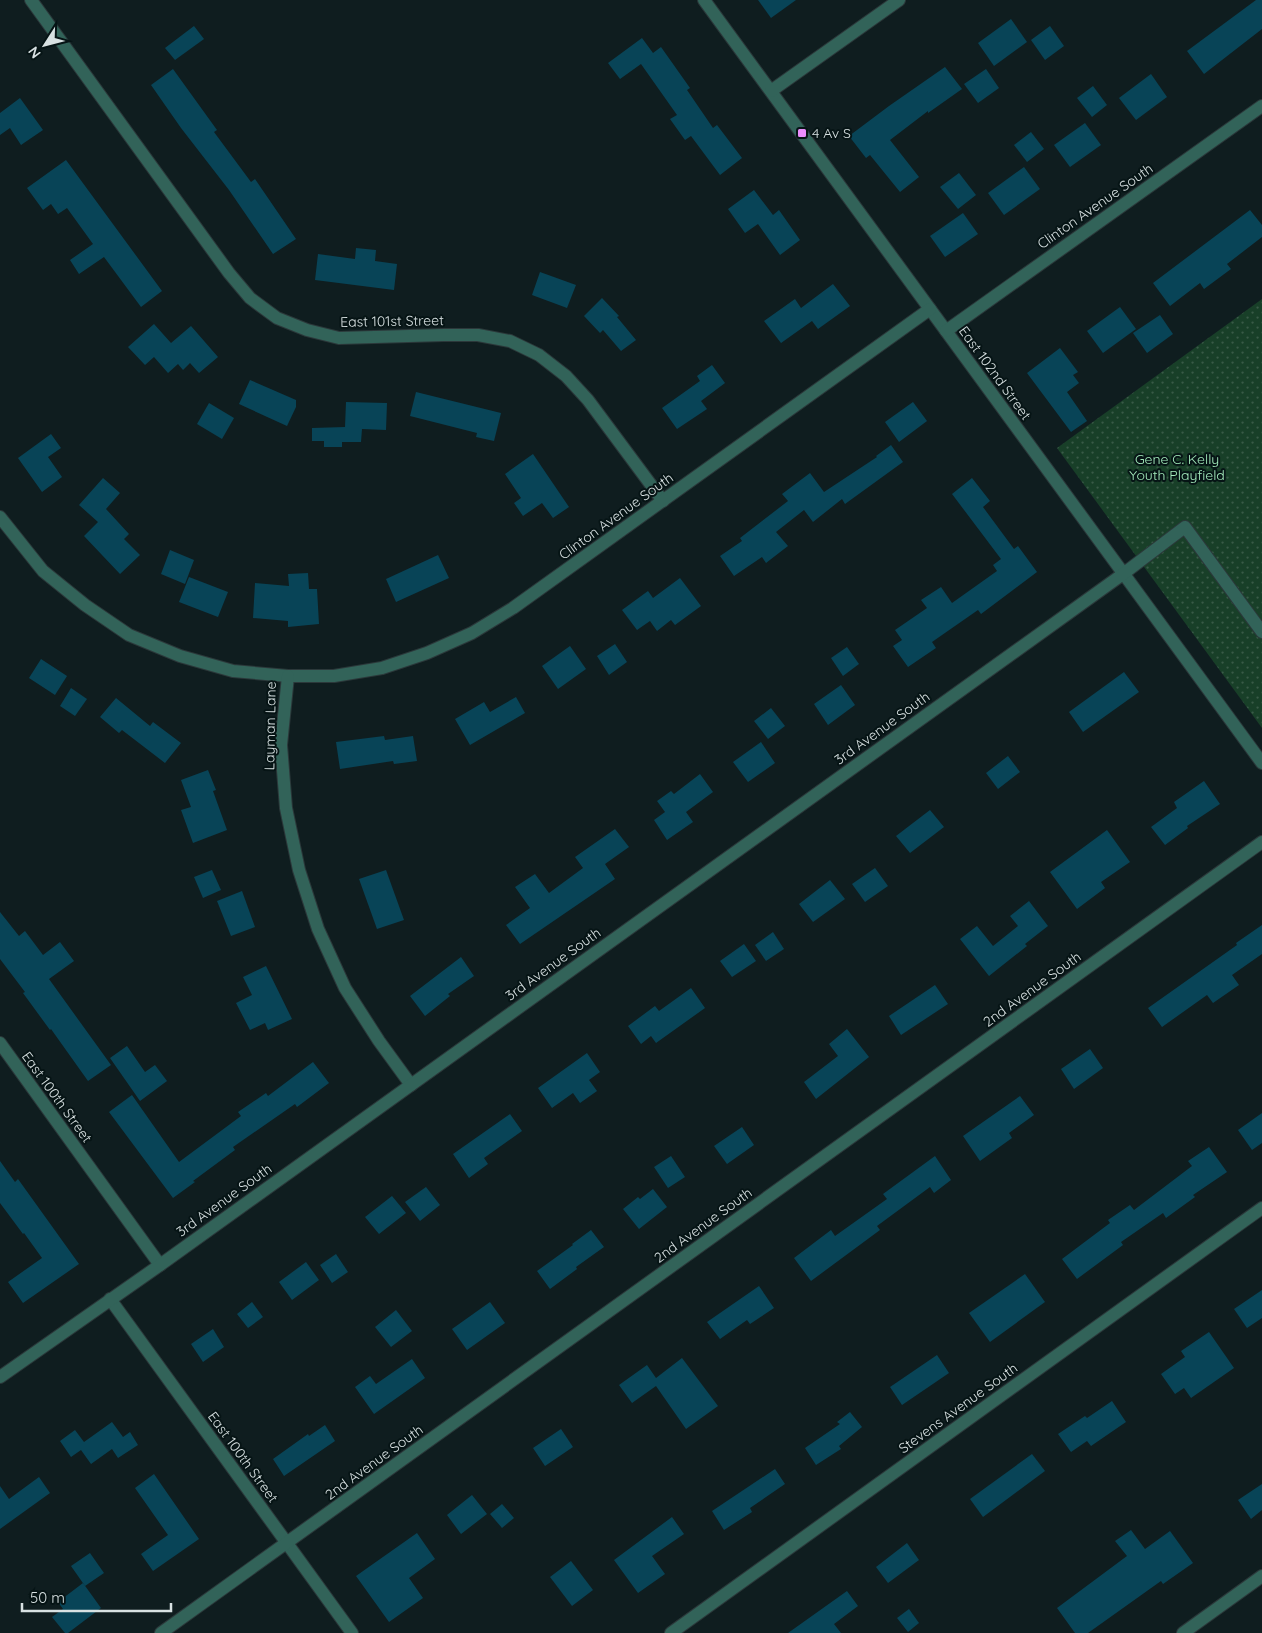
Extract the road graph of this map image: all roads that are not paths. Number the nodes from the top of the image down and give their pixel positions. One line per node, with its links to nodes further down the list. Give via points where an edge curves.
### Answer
1 (31, 0): 8 (street, East 101st Street, via 250,298 278,318 339,338 478,335 510,341 539,355 583,394)
2 (704, 0): 4 (street, East 102nd Street)
3 (899, 0): 4 (street)
4 (771, 91): 6 (street, East 102nd Street)
5 (1262, 106): 7 (street, Clinton Avenue South)
6 (930, 309): 7 (street, East 102nd Street); 8 (street, Clinton Avenue South)
7 (946, 331): 10 (street, East 102nd Street)
8 (663, 501): 12 (street, Clinton Avenue South, via 513,608 472,633 382,668 334,676)
9 (0, 517): 12 (street, Layman Lane, via 44,571 84,605 129,635 180,656 233,671)
10 (1123, 574): 11 (street, 3rd Avenue South, via 1185,527); 13 (street, East 102nd Street); 16 (street, 3rd Avenue South)
11 (1262, 632)
12 (288, 676): 16 (street, Layman Lane, via 281,745 286,808 299,870 318,930 345,988)
13 (1262, 764)
14 (1262, 842): 21 (street, 2nd Avenue South)
15 (0, 1044): 18 (street, East 100th Street)
16 (411, 1085): 18 (street, 3rd Avenue South)
17 (1262, 1208): 25 (street, Stevens Avenue South)
18 (160, 1265): 19 (street, 3rd Avenue South)
19 (110, 1299): 20 (street, 3rd Avenue South); 21 (street, East 100th Street)
20 (0, 1377)
21 (287, 1543): 23 (street, 2nd Avenue South); 24 (street, East 100th Street)
22 (1262, 1576): 26 (street)
23 (161, 1633)
24 (352, 1633)
25 (671, 1633)
26 (1183, 1633)

